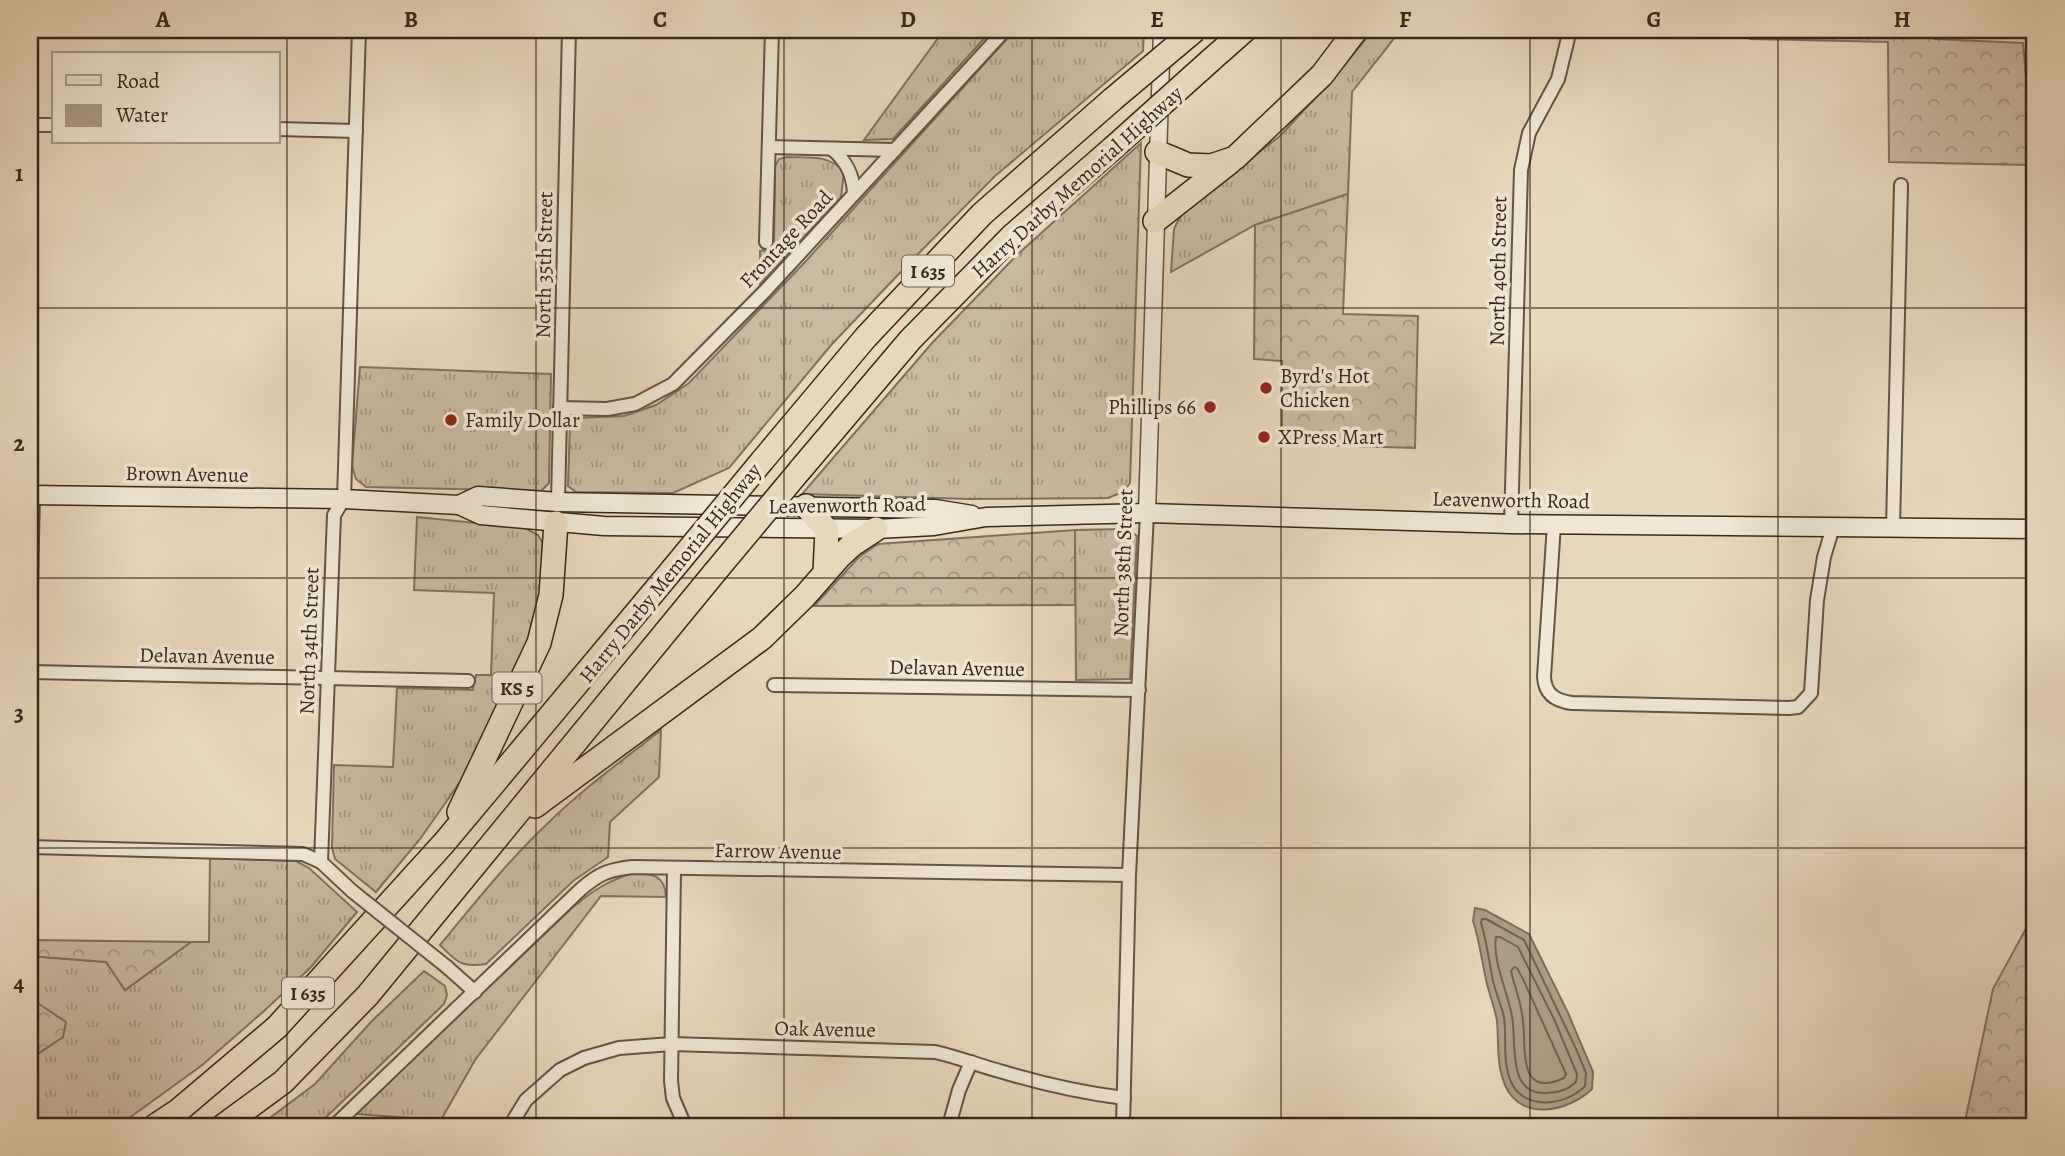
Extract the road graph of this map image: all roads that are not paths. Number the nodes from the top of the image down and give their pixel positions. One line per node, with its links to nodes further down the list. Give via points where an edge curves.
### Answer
1 (359, 30): 13 (street, North 34th Street)
2 (569, 30): 23 (street, North 35th Street)
3 (772, 30): 14 (street)
4 (1004, 30): 16 (street, Frontage Road)
5 (1162, 30): 17 (street, North 38th Street)
6 (1195, 30): 45 (highway, Harry Darby Memorial Highway / I 635, bridge, via 982,214 866,337)
7 (1245, 30): 44 (highway, Harry Darby Memorial Highway / I 635, bridge, via 1012,236 910,340)
8 (1356, 30): 18 (highway, via 1322,75)
9 (1570, 30): 30 (street, North 40th Street, via 1558,79 1529,133 1521,170)
10 (30, 125): 11 (street)
11 (52, 125)
12 (280, 130): 13 (street)
13 (356, 131): 25 (street, North 34th Street)
14 (769, 147): 15 (street); 22 (street)
15 (832, 149): 16 (street); 20 (street, via 849,169)
16 (895, 150): 20 (street, Frontage Road)
17 (1157, 152): 18 (highway, via 1188,165 1211,166); 21 (street, North 38th Street)
18 (1235, 158): 21 (highway)
19 (1901, 185): 33 (street)
20 (854, 193): 23 (street, Frontage Road, via 673,384 635,404 607,409)
21 (1155, 221): 28 (street, North 38th Street)
22 (766, 242)
23 (560, 408): 27 (street, North 35th Street)
24 (31, 495): 25 (main road, Brown Avenue); 38 (street)
25 (344, 499): 27 (main road, Leavenworth Road, via 459,505 481,515); 40 (street, North 34th Street, via 334,515)
26 (806, 506): 27 (main road, Leavenworth Road); 29 (main road, Leavenworth Road, via 935,509); 35 (highway)
27 (557, 513): 35 (main road, Leavenworth Road); 45 (highway, KS 5, via 551,595 539,643)
28 (1147, 513): 29 (main road, Leavenworth Road); 30 (main road, Leavenworth Road); 43 (street, North 38th Street)
29 (986, 517): 34 (main road, Leavenworth Road)
30 (1511, 524): 31 (main road, Leavenworth Road)
31 (1554, 524): 32 (main road, Leavenworth Road); 32 (street, via 1544,677 1551,696 1572,703 1789,708 1798,707 1811,693 1817,600)
32 (1833, 527): 33 (main road, Leavenworth Road)
33 (1893, 527): 36 (main road, Leavenworth Road)
34 (876, 529): 35 (main road, Leavenworth Road); 37 (highway)
35 (827, 530): 37 (highway)
36 (2035, 530)
37 (825, 572): 44 (highway, via 762,638)
38 (30, 631)
39 (30, 672): 40 (street, Delavan Avenue)
40 (327, 677): 41 (street, Delavan Avenue); 47 (street, North 34th Street)
41 (468, 681)
42 (774, 685): 43 (street, Delavan Avenue)
43 (1139, 690): 49 (street, North 38th Street)
44 (507, 827): 55 (highway, Harry Darby Memorial Highway / I 635, via 368,995 283,1082)
45 (444, 843): 54 (highway, Harry Darby Memorial Highway / I 635, via 277,1027)
46 (30, 847): 47 (street, via 303,854)
47 (321, 862): 50 (street, bridge)
48 (674, 869): 49 (street, Farrow Avenue); 50 (street, Farrow Avenue, via 632,867 599,874); 51 (street)
49 (1129, 875): 53 (street, North 38th Street)
50 (475, 992): 56 (street)
51 (671, 1044): 52 (street, Oak Avenue, via 906,1050); 57 (street, Oak Avenue, via 619,1048 560,1070 532,1094); 58 (street, via 673,1098)
52 (971, 1062): 53 (street, Oak Avenue, via 1051,1086); 59 (street)
53 (1124, 1098): 60 (street, North 38th Street)
54 (155, 1126)
55 (223, 1126)
56 (334, 1126)
57 (510, 1126)
58 (685, 1126)
59 (948, 1126)
60 (1123, 1126)

